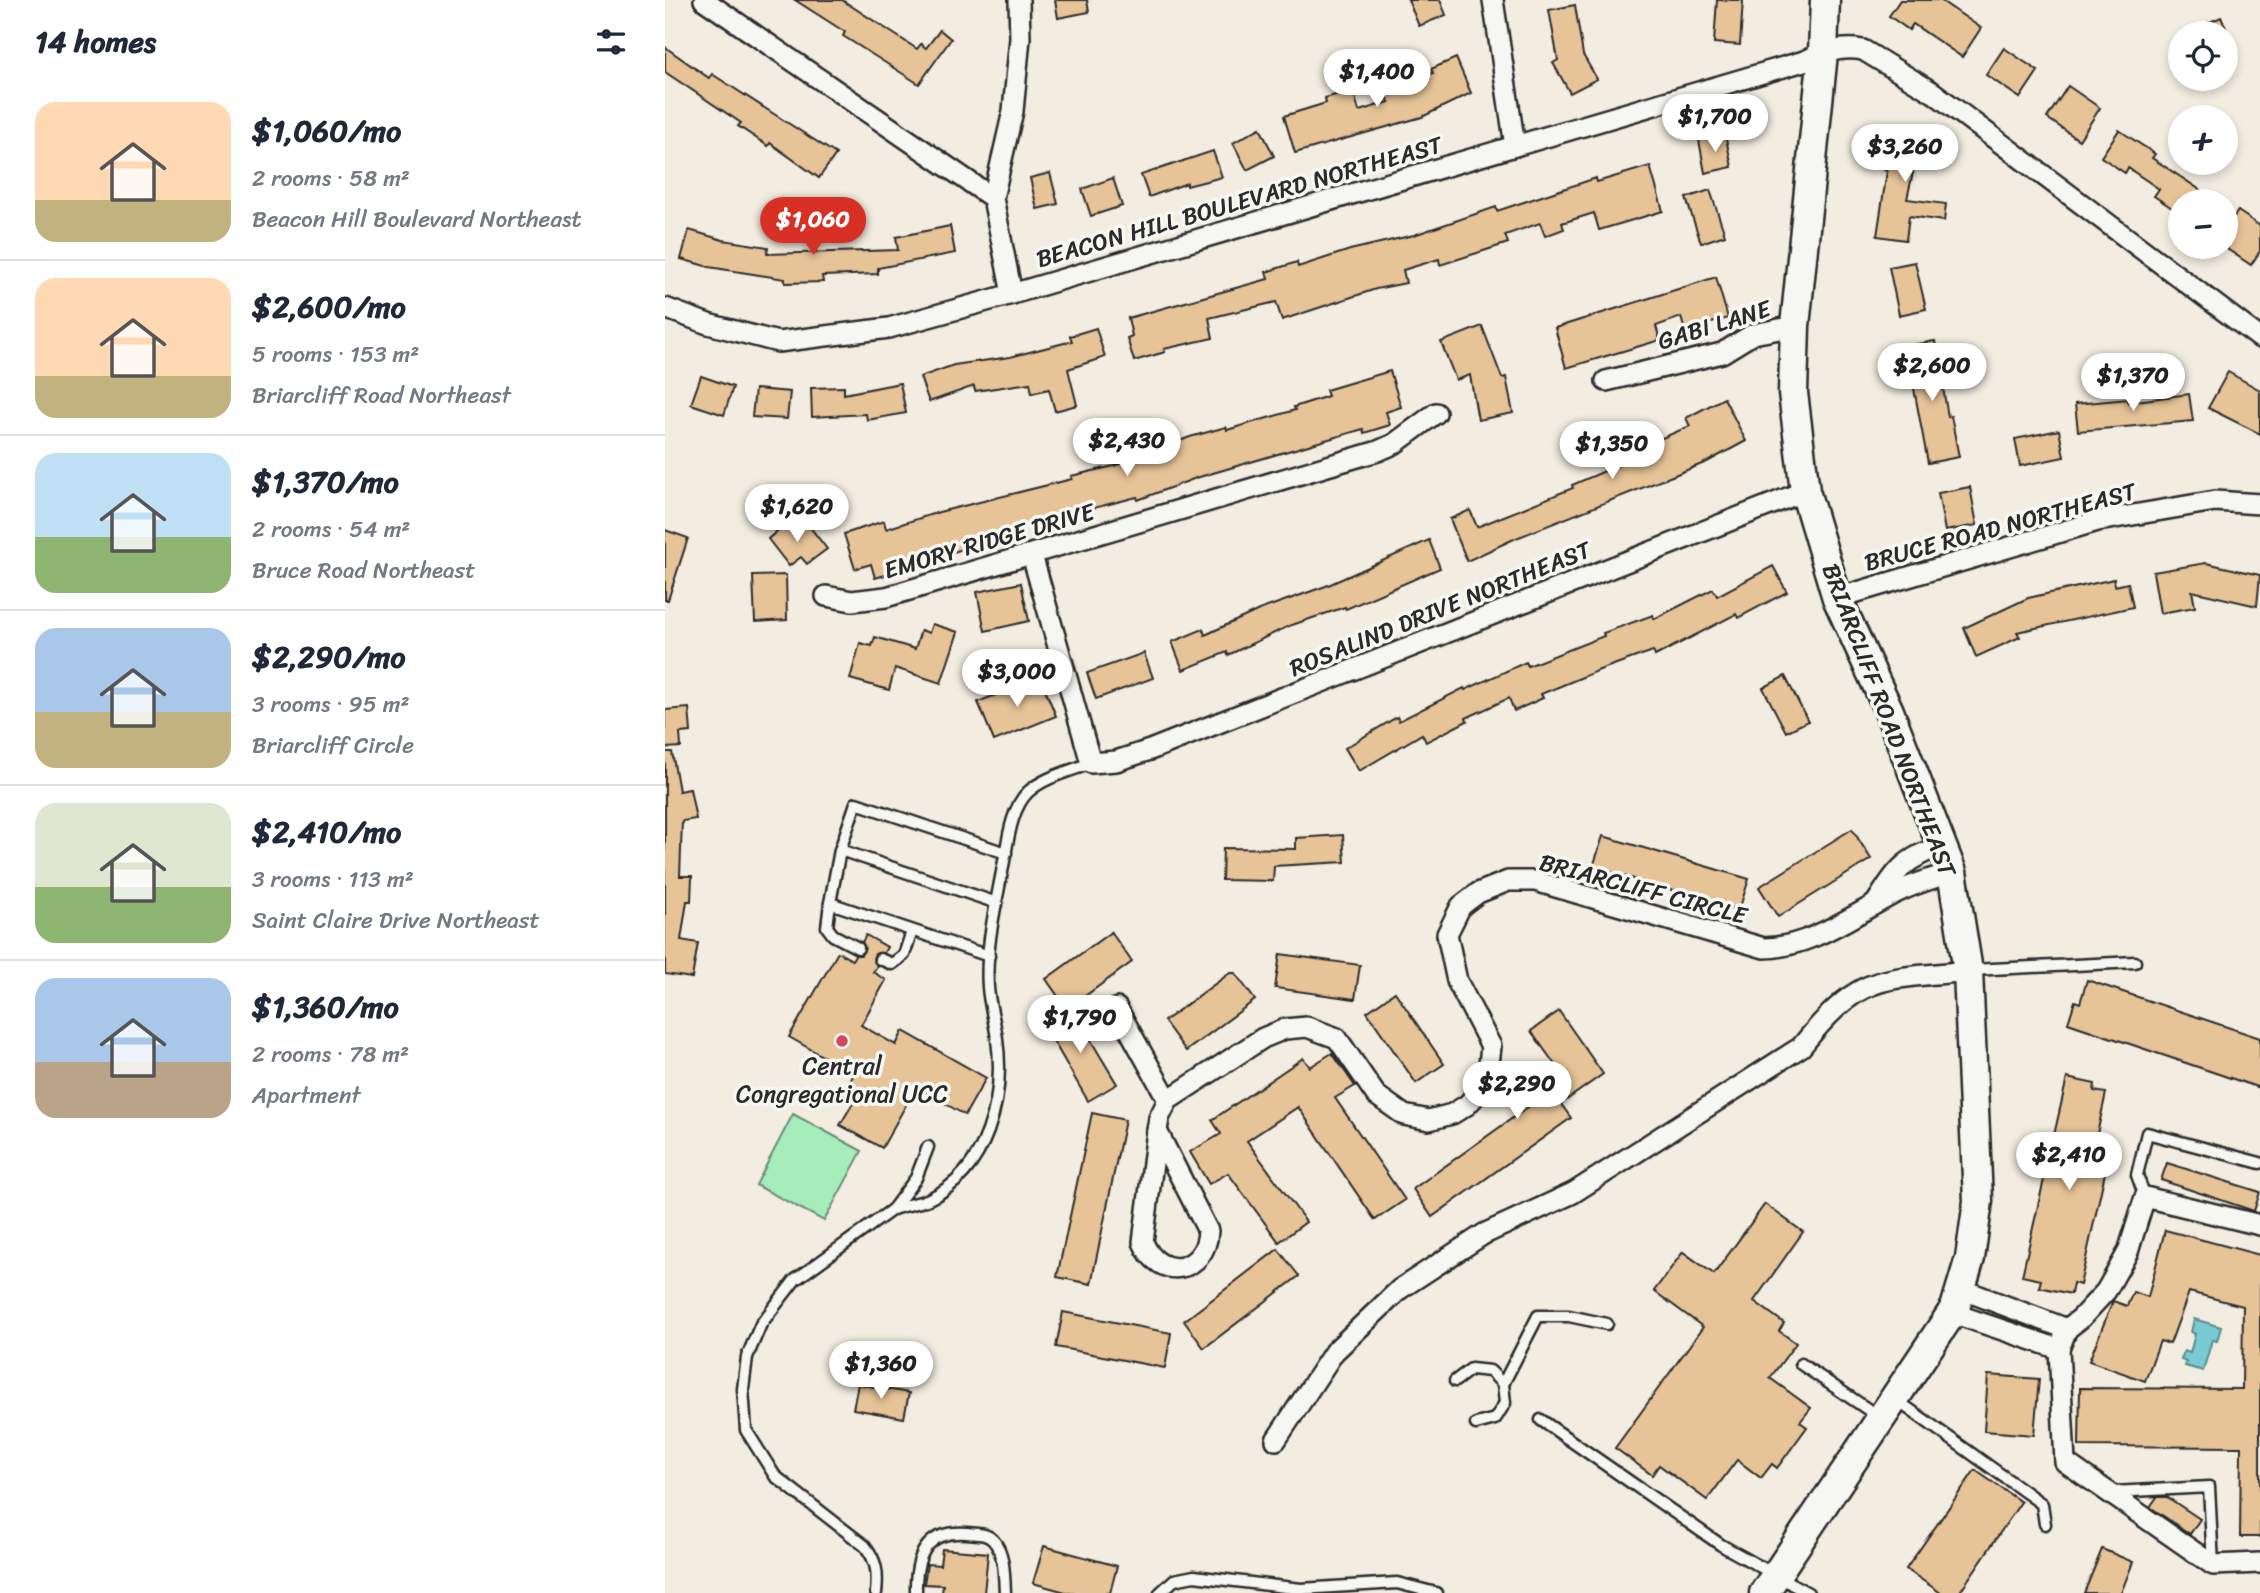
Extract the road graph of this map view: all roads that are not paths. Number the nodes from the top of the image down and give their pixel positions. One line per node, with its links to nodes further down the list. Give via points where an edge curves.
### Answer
1 (704, 0): 7 (street)
2 (1019, 0): 7 (street, via 1013,111)
3 (1493, 0): 6 (street)
4 (1825, 0): 5 (main road, BRIARCLIFF ROAD NORTHEAST)
5 (1823, 53): 6 (street, BEACON HILL BOULEVARD NORTHEAST); 10 (main road, BRIARCLIFF ROAD NORTHEAST); 11 (street, BEACON HILL BOULEVARD NORTHEAST, via 1863,50 1934,93)
6 (1515, 146): 8 (street, BEACON HILL BOULEVARD NORTHEAST)
7 (993, 198): 8 (street)
8 (1012, 294): 9 (street, BEACON HILL BOULEVARD NORTHEAST, via 888,328 778,342)
9 (665, 308)
10 (1795, 326): 12 (street, GABI LANE, via 1753,334 1722,353); 14 (main road, BRIARCLIFF ROAD NORTHEAST, via 1793,393)
11 (2260, 338)
12 (1606, 381)
13 (1436, 412): 16 (street, EMORY RIDGE DRIVE, via 1378,451)
14 (1805, 491): 18 (main road, BRIARCLIFF ROAD NORTHEAST); 19 (street, ROSALIND DRIVE NORTHEAST, via 1150,750)
15 (2260, 504): 18 (street, BRUCE ROAD NORTHEAST, via 2215,501 2098,521)
16 (1031, 555): 17 (street, EMORY RIDGE DRIVE, via 876,599); 19 (street)
17 (826, 596)
18 (1837, 598): 20 (main road, BRIARCLIFF ROAD NORTHEAST)
19 (1091, 763): 22 (lane, via 1027,792 1018,805)
20 (1944, 845): 23 (main road, BRIARCLIFF ROAD NORTHEAST); 26 (street, BRIARCLIFF CIRCLE, via 1898,867)
21 (840, 850): 22 (lane, via 856,803); 24 (lane); 25 (lane)
22 (1006, 853): 25 (lane)
23 (1952, 872): 26 (street, BRIARCLIFF CIRCLE); 32 (main road, BRIARCLIFF ROAD NORTHEAST)
24 (830, 903): 27 (lane); 28 (lane, via 827,927)
25 (997, 903): 29 (lane)
26 (1876, 903): 34 (street, BRIARCLIFF CIRCLE, via 1818,935 1787,947 1764,948 1535,881 1508,881 1461,906 1447,934 1457,981 1490,1046 1487,1083 1467,1105 1429,1120 1404,1115 1376,1095 1336,1038 1307,1027 1263,1038)
27 (912, 931): 29 (lane); 30 (lane, via 904,954 893,964)
28 (859, 948)
29 (989, 956): 39 (lane, via 988,987 998,1041 998,1088 991,1127 962,1175 929,1199)
30 (880, 959)
31 (2135, 962): 32 (lane)
32 (1968, 971): 41 (main road, BRIARCLIFF ROAD NORTHEAST, via 1978,1201 1970,1258); 53 (street, via 1884,978 1857,989 1801,1046 1573,1193 1484,1234 1400,1289 1334,1352)
33 (1117, 1008): 34 (street)
34 (1168, 1100): 35 (street)
35 (1157, 1131): 35 (street, via 1143,1242 1156,1263 1181,1268 1198,1259 1208,1231)
36 (928, 1147): 39 (lane, via 916,1178)
37 (2260, 1163): 38 (lane, via 2147,1133 2137,1175)
38 (2145, 1197): 40 (street); 44 (street, via 2128,1252 2106,1291)
39 (893, 1209): 59 (lane, via 795,1280 761,1324 747,1357 743,1389 746,1430 775,1476 865,1546 874,1558)
40 (2260, 1225)
41 (1957, 1301): 42 (street); 45 (street); 50 (main road, BRIARCLIFF ROAD NORTHEAST)
42 (2029, 1315): 44 (street); 45 (street)
43 (1607, 1324): 49 (lane, via 1569,1316 1538,1316)
44 (2067, 1329): 46 (street)
45 (2021, 1337): 46 (street)
46 (2059, 1349): 54 (street, via 2065,1462)
47 (1801, 1364): 50 (lane)
48 (1455, 1381): 49 (lane, via 1471,1369 1490,1371)
49 (1503, 1384): 52 (lane, via 1505,1403 1495,1419)
50 (1888, 1408): 55 (lane, via 2042,1504); 58 (main road, BRIARCLIFF ROAD NORTHEAST)
51 (1541, 1420): 58 (lane, via 1721,1545)
52 (1476, 1424)
53 (1276, 1440)
54 (2110, 1492): 57 (street); 57 (lane, via 2209,1487)
55 (2045, 1524)
56 (2260, 1563): 57 (street)
57 (2213, 1565)
58 (1770, 1585): 64 (lane)
59 (876, 1593)
60 (916, 1593): 61 (lane, via 922,1552 935,1538 957,1532 984,1534 994,1541 1002,1556)
61 (1005, 1593)
62 (1160, 1593): 63 (lane, via 1174,1580 1194,1576 1301,1589 1397,1583)
63 (1436, 1593)
64 (1808, 1593)

